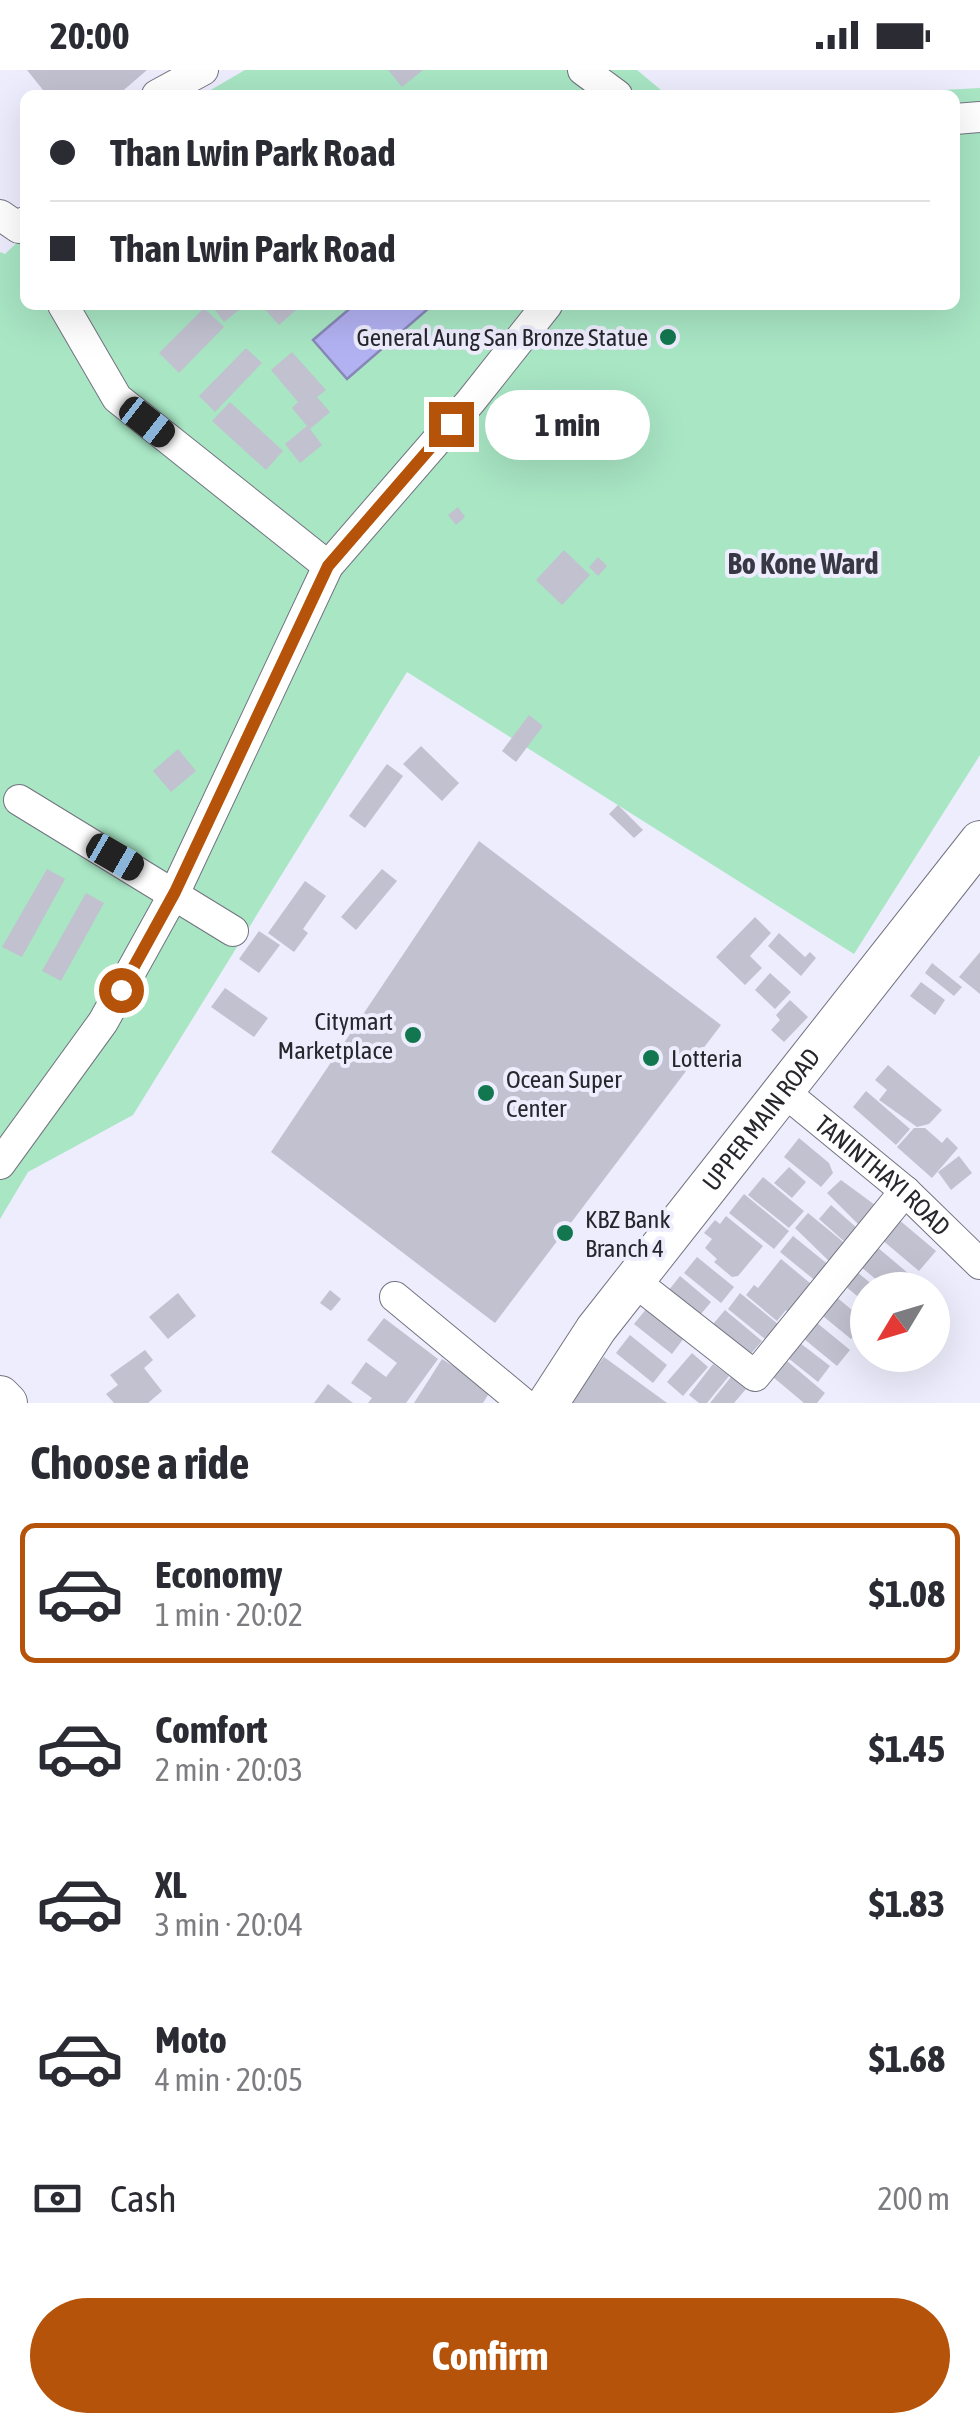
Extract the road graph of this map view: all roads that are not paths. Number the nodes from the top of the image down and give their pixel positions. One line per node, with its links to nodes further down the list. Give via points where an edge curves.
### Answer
1 (203, 70): 3 (street)
2 (584, 70): 4 (street)
3 (165, 90)
4 (610, 90)
5 (66, 310): 7 (street, via 117,398)
6 (543, 310): 7 (street)
7 (328, 566): 10 (street)
8 (19, 800): 10 (street)
9 (980, 841): 12 (main road, UPPER MAIN ROAD)
10 (175, 892): 11 (street); 13 (street, via 103,1022)
11 (233, 931)
12 (782, 1090): 14 (street, TANINTHAYI ROAD); 16 (main road, UPPER MAIN ROAD)
13 (0, 1164)
14 (905, 1191): 15 (street, TANINTHAYI ROAD); 16 (street, via 755,1376)
15 (980, 1264)
16 (634, 1280): 21 (main road, UPPER MAIN ROAD)
17 (395, 1297): 20 (street)
18 (0, 1396): 19 (main road)
19 (7, 1403)
20 (523, 1403)
21 (548, 1403)

